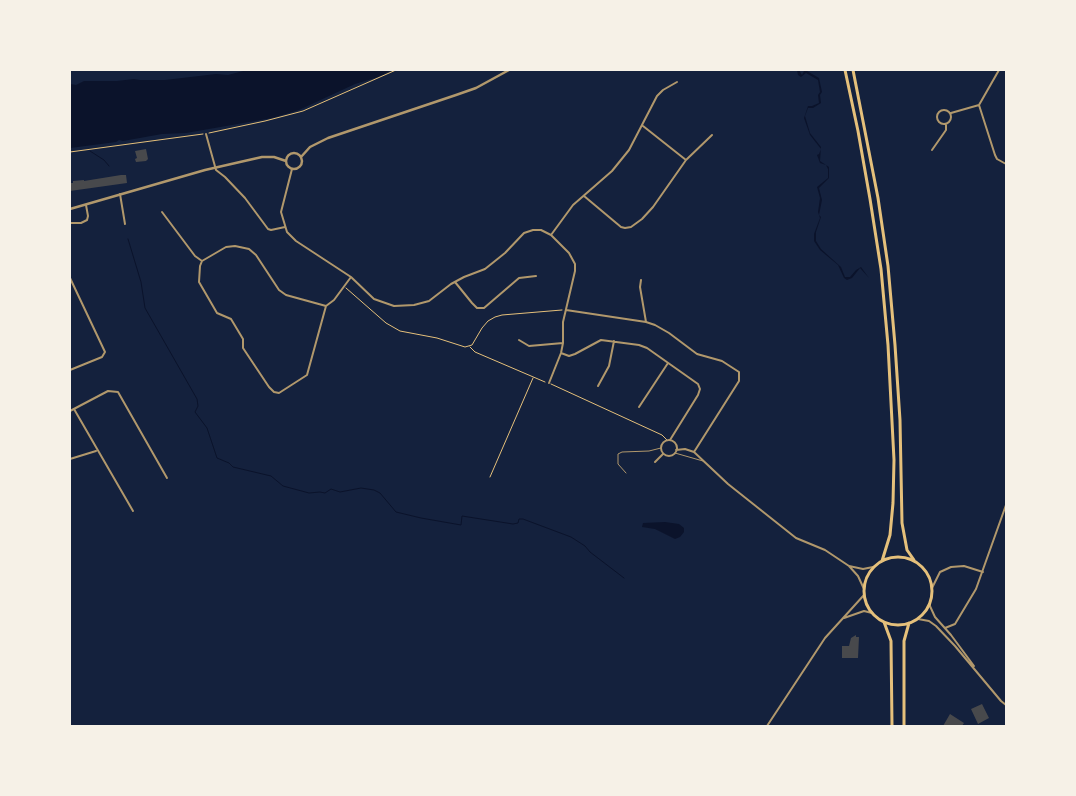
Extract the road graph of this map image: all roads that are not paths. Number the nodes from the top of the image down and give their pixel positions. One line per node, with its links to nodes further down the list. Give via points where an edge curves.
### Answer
1 (509, 70): 13 (street, via 456,96 328,138 310,147)
2 (845, 70): 62 (main road, via 870,199 888,345 893,503 890,535)
3 (853, 70): 61 (main road, via 888,266 900,420 902,523 907,550)
4 (999, 70): 6 (street)
5 (678, 82): 9 (street, via 657,96)
6 (979, 104): 7 (street); 16 (street, via 995,155)
7 (951, 113): 8 (street, via 951,120); 8 (street, via 943,110 938,114 939,121)
8 (946, 124): 12 (street, via 946,130)
9 (643, 126): 14 (street); 20 (street, via 612,171)
10 (206, 134): 17 (street)
11 (712, 135): 14 (street)
12 (932, 150)
13 (301, 157): 15 (street, via 293,154); 18 (street, via 300,167)
14 (686, 160): 20 (street, via 653,207 631,227 621,227)
15 (286, 162): 17 (street, via 262,157); 18 (street)
16 (1006, 164)
17 (214, 168): 19 (street); 26 (street, via 245,198 268,229)
18 (292, 169): 26 (street, via 281,212)
19 (120, 194): 21 (street); 25 (street)
20 (584, 196): 27 (street)
21 (86, 204): 22 (street); 24 (street, via 87,220)
22 (70, 209)
23 (162, 212): 28 (street, via 194,256)
24 (70, 223)
25 (125, 224)
26 (285, 227): 30 (street, via 296,241)
27 (550, 235): 33 (street, via 541,230 524,233 505,254); 35 (street, via 575,264)
28 (202, 261): 34 (street, via 226,247 250,250 279,290); 34 (street, via 199,282 217,313 231,319 243,339 243,348 274,392 279,393 307,374)
29 (536, 276): 33 (street, via 519,278 484,308 472,304)
30 (351, 277): 33 (street, via 374,299 394,306 414,306 429,301); 34 (street)
31 (70, 278): 42 (street, via 105,352 102,357)
32 (641, 280): 36 (street)
33 (455, 282)
34 (326, 306)
35 (565, 310): 36 (street); 39 (street)
36 (646, 322): 52 (street, via 669,333 697,354 739,372 739,381)
37 (519, 340): 39 (street, via 529,346)
38 (614, 341): 40 (street, via 601,340 569,356); 41 (street, via 639,345); 44 (street, via 609,366)
39 (563, 343): 40 (street)
40 (561, 353): 43 (street)
41 (668, 363): 45 (street); 48 (street, via 698,384 700,389)
42 (70, 370)
43 (549, 383)
44 (598, 386)
45 (639, 407)
46 (74, 409): 47 (street); 50 (street); 58 (street, via 108,391 118,392)
47 (70, 411)
48 (669, 440): 49 (street); 51 (street, via 676,445)
49 (661, 448): 53 (street); 57 (lane, via 618,454 618,464)
50 (97, 451): 54 (street); 60 (street)
51 (676, 452): 52 (street, via 685,449); 53 (street, via 668,456); 55 (lane)
52 (694, 452): 55 (street)
53 (664, 454): 56 (street)
54 (70, 459)
55 (703, 461): 63 (street, via 796,538 825,550)
56 (655, 462)
57 (626, 473)
58 (166, 478)
59 (1006, 505): 65 (street)
60 (133, 510)
61 (914, 560): 62 (main road, via 892,557); 66 (main road, via 926,572)
62 (882, 561): 64 (main road)
63 (849, 566): 64 (street); 67 (street)
64 (873, 567): 67 (main road)
65 (982, 572): 66 (street, via 964,566 951,567 940,572); 75 (street, via 976,589 955,624)
66 (932, 588): 69 (main road)
67 (864, 589): 68 (main road)
68 (864, 595): 70 (main road); 73 (street)
69 (930, 604): 71 (main road); 75 (street, via 935,617)
70 (872, 614): 72 (main road); 73 (street, via 864,611 852,614)
71 (918, 619): 74 (main road); 76 (street, via 936,626)
72 (884, 622): 74 (main road); 79 (main road, via 891,641)
73 (838, 623): 78 (street)
74 (909, 623): 80 (main road, via 904,647)
75 (945, 628): 76 (street)
76 (981, 676): 77 (street)
77 (1006, 705)
78 (767, 726)
79 (892, 726)
80 (904, 726)

